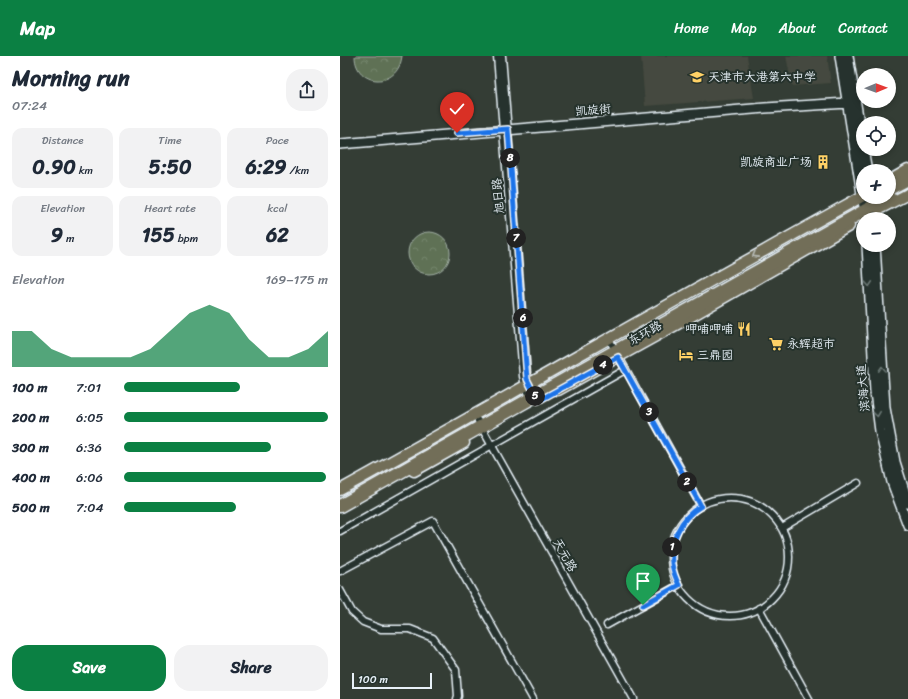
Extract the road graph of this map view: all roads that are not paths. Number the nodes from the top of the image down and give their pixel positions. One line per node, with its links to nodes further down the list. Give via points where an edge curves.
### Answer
1 (498, 56): 7 (street, 旭日路)
2 (502, 56): 7 (street, 旭日路)
3 (840, 56): 5 (main road)
4 (848, 56): 6 (main road)
5 (847, 100): 7 (main road, 凯旋街); 17 (main road)
6 (858, 116)
7 (505, 128): 8 (main road, 凯旋街); 9 (main road, 凯旋街); 22 (street, 旭日路, via 527,374)
8 (340, 140)
9 (340, 144)
10 (908, 170): 11 (main road)
11 (896, 177)
12 (908, 179): 13 (highway)
13 (896, 185)
14 (908, 187): 15 (highway, 东环路)
15 (896, 193)
16 (908, 194): 17 (main road)
17 (868, 206): 20 (highway, 东环路)
18 (867, 252): 32 (main road, 滨海大道, one-way to 32, via 875,392 880,431 892,482)
19 (875, 252): 28 (main road, 滨海大道, one-way to 19, via 895,462 885,408)
20 (613, 348): 21 (street); 22 (highway, 东环路)
21 (625, 370): 24 (street); 30 (street)
22 (531, 394): 23 (highway, 东环路); 26 (main road)
23 (481, 426): 24 (street, 天元路); 27 (highway, 东环路); 29 (highway, 东环路); 31 (main road)
24 (491, 445): 34 (street); 42 (street, 天元路)
25 (858, 483): 33 (street)
26 (340, 490)
27 (340, 498)
28 (908, 503)
29 (340, 506)
30 (701, 506): 33 (street, via 711,501 731,498 751,501 769,512); 36 (street, via 680,526 672,545 672,566)
31 (340, 512)
32 (908, 525)
33 (782, 528): 38 (street, via 788,545 789,564 786,576 774,597)
34 (340, 531)
35 (340, 570): 41 (street, via 434,521)
36 (679, 585): 38 (street, via 690,600 705,610 723,616 742,615); 39 (street)
37 (340, 590): 40 (street, via 352,612 363,622 381,629 410,629 433,638 456,670)
38 (759, 608): 43 (street)
39 (607, 625)
40 (457, 699)
41 (533, 699)
42 (634, 699)
43 (809, 699)

